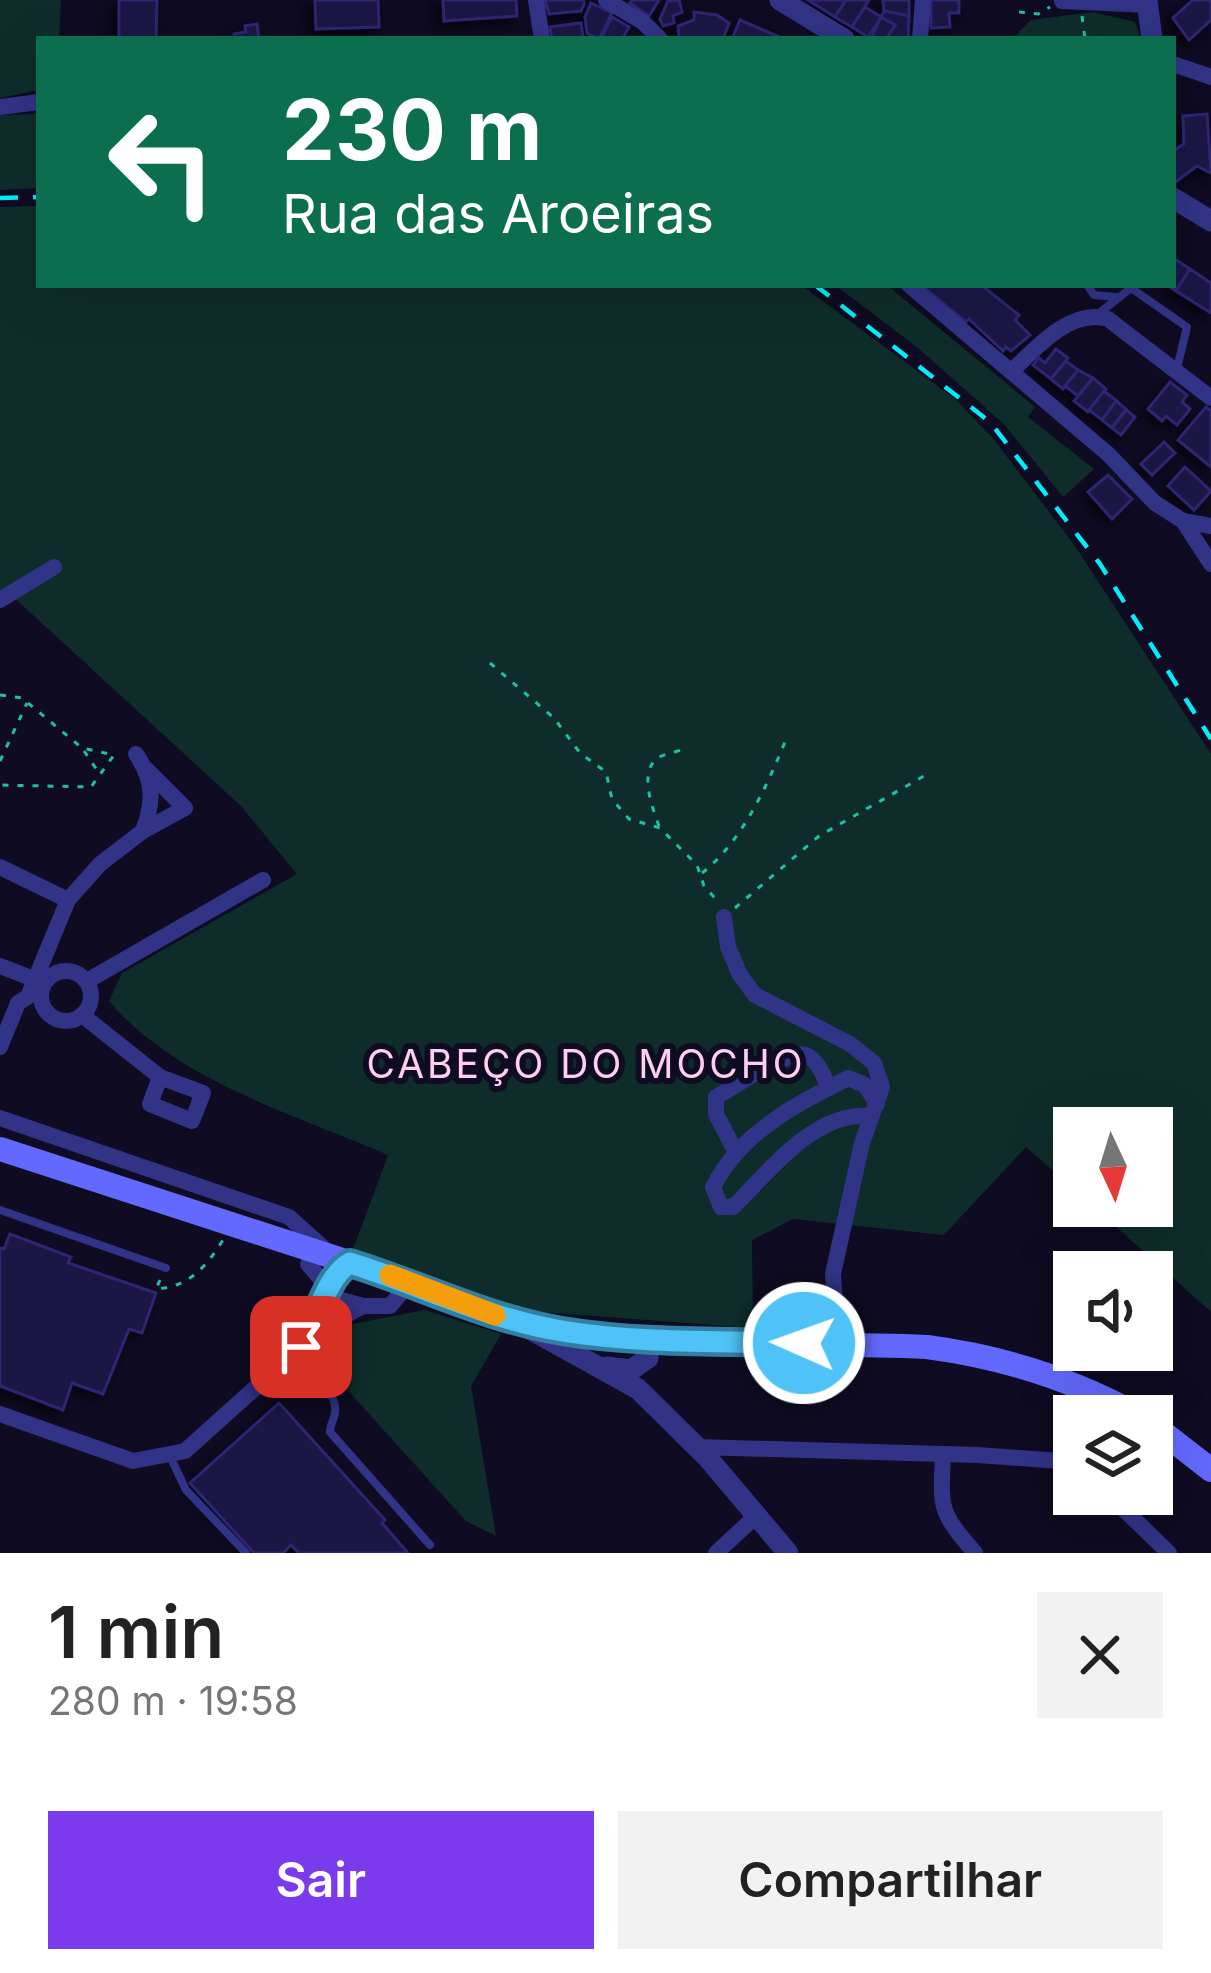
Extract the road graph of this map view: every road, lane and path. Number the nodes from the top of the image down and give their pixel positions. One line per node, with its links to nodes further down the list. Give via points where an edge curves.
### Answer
1 (536, 0): 10 (street)
2 (606, 0): 11 (street)
3 (780, 0): 9 (street)
4 (923, 0): 12 (street)
5 (1063, 1): 6 (street); 8 (path, via 1038,14)
6 (1083, 2): 7 (street); 13 (path)
7 (1147, 2): 14 (street)
8 (1018, 12)
9 (824, 33)
10 (542, 36)
11 (657, 36)
12 (920, 36)
13 (1085, 36)
14 (1152, 36)
15 (1176, 65): 16 (street)
16 (1211, 77)
17 (36, 102): 18 (street)
18 (0, 107)
19 (1176, 200): 20 (street)
20 (1211, 220)
21 (913, 288): 28 (street)
22 (1090, 288): 25 (lane)
23 (1130, 288): 25 (lane)
24 (1132, 288): 27 (lane, via 1187,327)
25 (1119, 297): 26 (lane)
26 (1096, 315): 27 (street); 28 (street, via 1065,327)
27 (1177, 370): 29 (street)
28 (1011, 372): 30 (street)
29 (1211, 398)
30 (1183, 521): 31 (street); 32 (street)
31 (1211, 526)
32 (1211, 564)
33 (55, 568): 34 (street)
34 (0, 600)
35 (490, 663): 45 (path, via 606,772 612,799 629,819)
36 (0, 695): 37 (path)
37 (27, 703): 39 (path); 41 (path)
38 (787, 736): 48 (path, via 723,857)
39 (82, 748): 42 (path); 42 (path, via 114,755)
40 (684, 749): 45 (path, via 652,767 648,794)
41 (0, 761)
42 (100, 774): 44 (path, via 91,787)
43 (924, 776): 51 (path, via 819,836)
44 (0, 785)
45 (659, 828): 48 (path)
46 (142, 831): 46 (street, via 152,788 140,761 185,808); 50 (street)
47 (0, 867): 50 (street)
48 (700, 874): 51 (path)
49 (263, 880): 53 (street)
50 (68, 900): 54 (street)
51 (724, 917): 61 (street, via 728,947 755,995 874,1063 882,1087)
52 (0, 966): 54 (street)
53 (87, 981): 54 (street, via 64,970); 56 (street)
54 (37, 986): 55 (street); 57 (street)
55 (45, 1011): 56 (street, via 62,1021); 57 (street)
56 (82, 1015): 59 (street)
57 (5, 1018): 58 (street)
58 (0, 1047)
59 (160, 1077)
60 (830, 1088): 61 (street, via 848,1078 865,1084); 64 (street); 64 (street, via 807,1055 792,1054 716,1097)
61 (873, 1110): 64 (street, via 817,1132 733,1207 721,1207 712,1187); 76 (street, via 833,1274)
62 (0, 1118): 69 (street, via 289,1217)
63 (0, 1149): 69 (main road)
64 (735, 1150)
65 (0, 1165): 67 (main road)
66 (0, 1210): 68 (lane)
67 (227, 1233): 68 (path, via 206,1268 174,1288 155,1288); 69 (main road)
68 (166, 1268)
69 (335, 1276): 70 (main road); 71 (street); 77 (street)
70 (399, 1286): 71 (street, via 390,1306); 72 (main road)
71 (363, 1306): 77 (street)
72 (512, 1320): 73 (main road); 79 (street)
73 (601, 1335): 74 (main road); 79 (street, via 589,1346)
74 (632, 1337): 75 (main road); 78 (street, via 648,1347)
75 (681, 1340): 76 (main road); 78 (street)
76 (838, 1344): 80 (main road, via 927,1347 1018,1364)
77 (298, 1349): 85 (street, via 185,1451); 91 (lane, via 333,1399 330,1432)
78 (649, 1358): 79 (street, via 632,1370); 81 (street, via 645,1384)
79 (598, 1365): 81 (street)
80 (1096, 1395)
81 (662, 1411): 84 (street)
82 (0, 1414): 85 (street, via 133,1461)
83 (1173, 1440): 88 (main road)
84 (698, 1447): 86 (street); 90 (street)
85 (170, 1455): 92 (lane, via 186,1490)
86 (943, 1456): 87 (street); 95 (street, via 940,1503)
87 (1053, 1461)
88 (1211, 1470)
89 (1130, 1515): 96 (street)
90 (756, 1516): 93 (street); 94 (street)
91 (430, 1545)
92 (246, 1553)
93 (716, 1553)
94 (788, 1553)
95 (976, 1553)
96 (1169, 1553)

